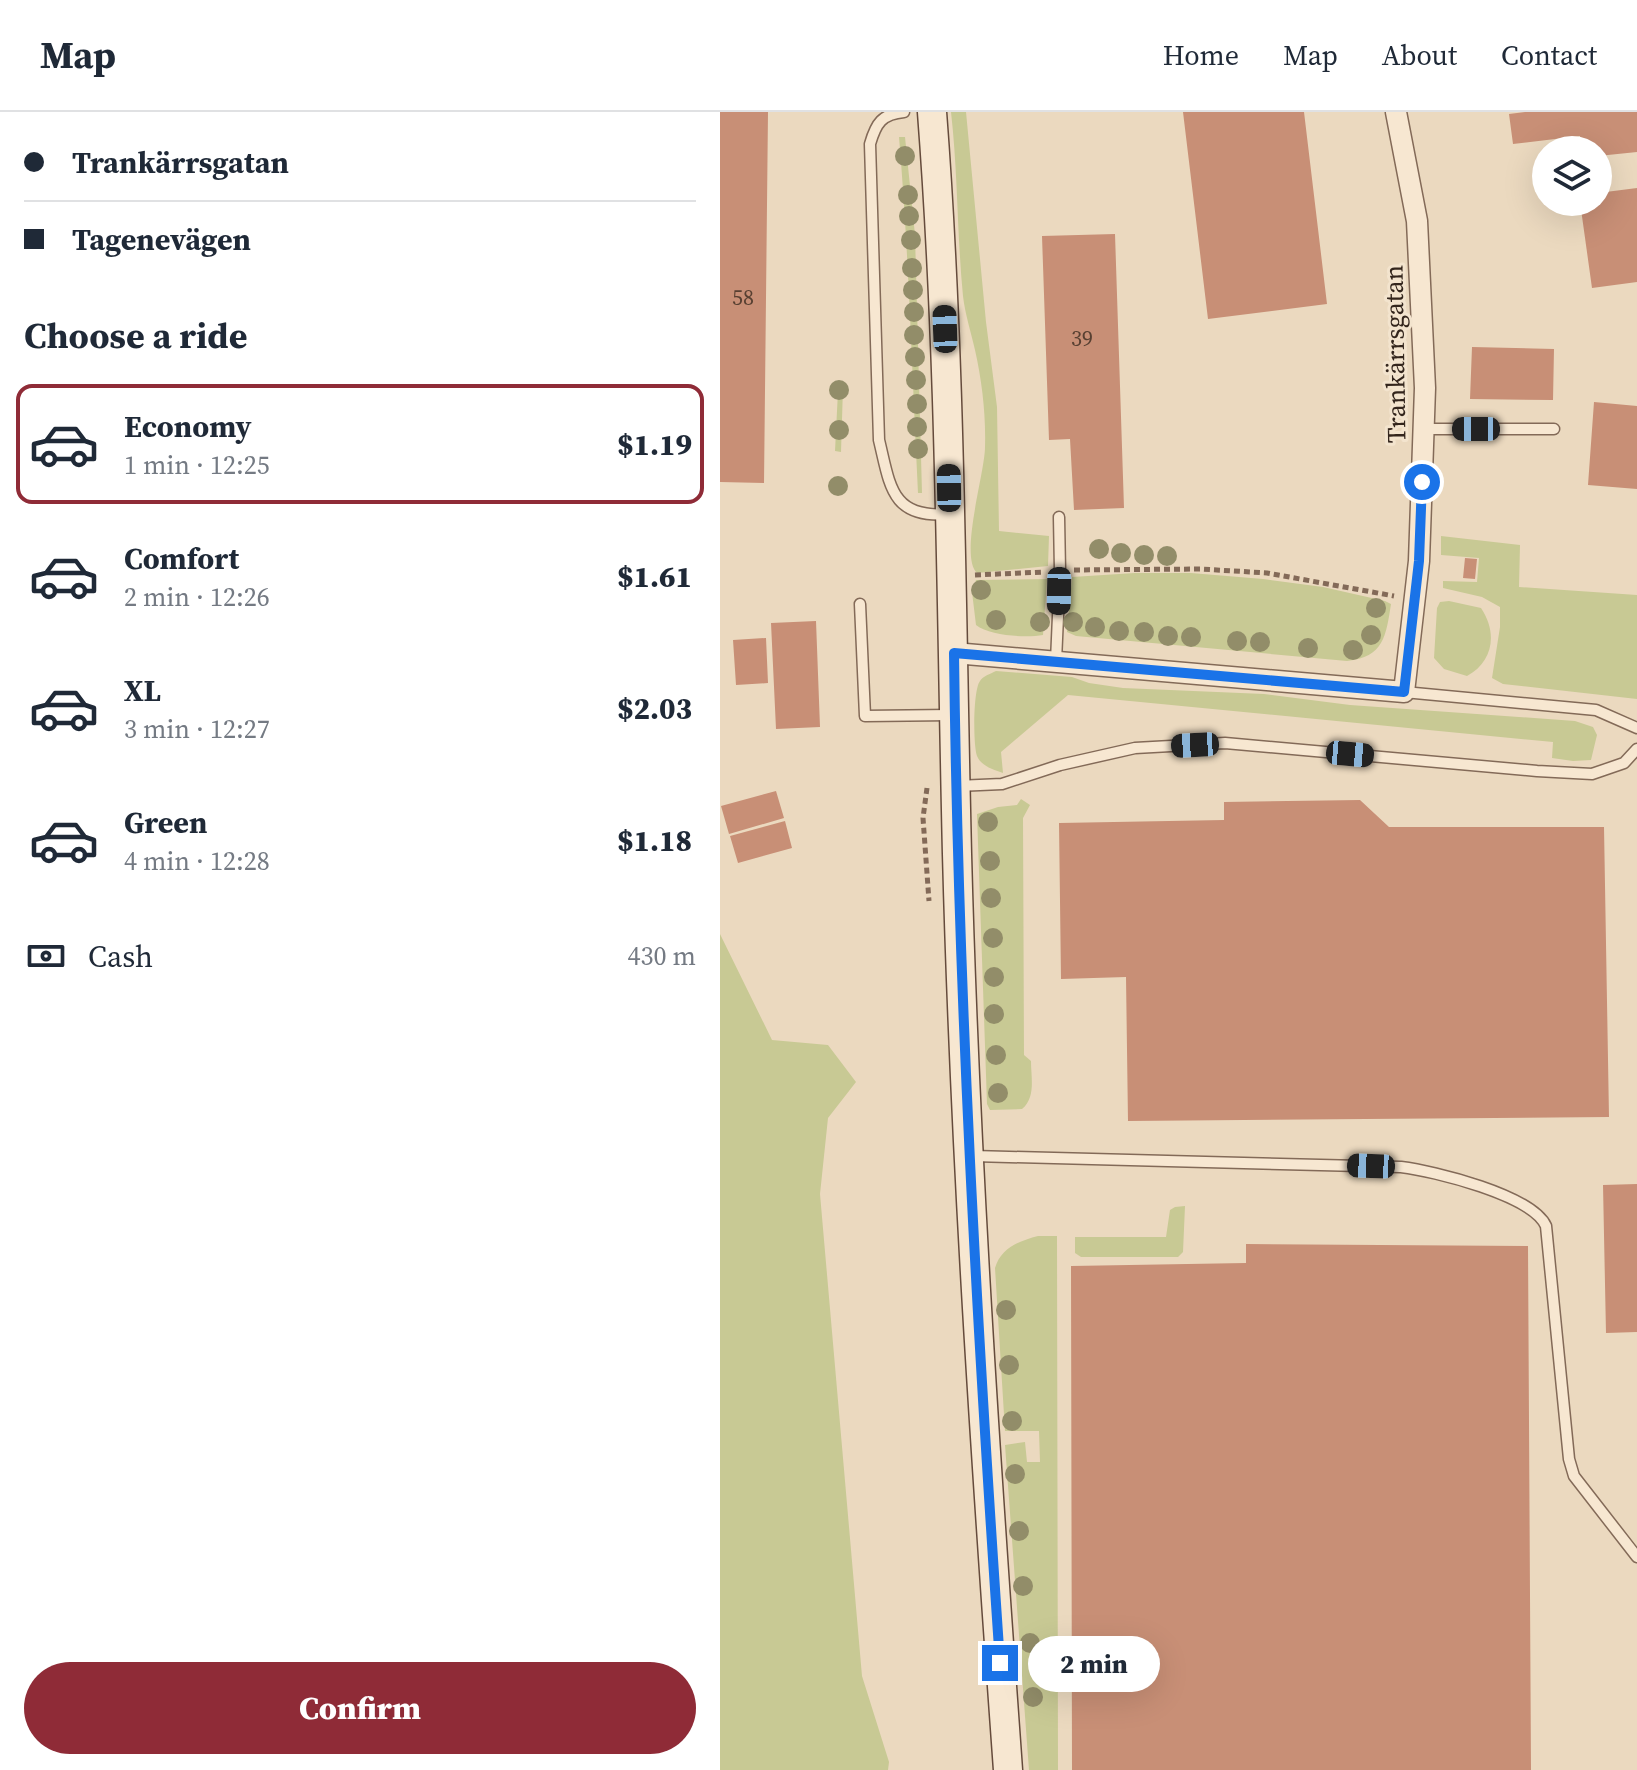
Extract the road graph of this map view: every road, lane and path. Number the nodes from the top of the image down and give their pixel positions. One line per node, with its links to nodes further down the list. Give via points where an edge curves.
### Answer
1 (904, 112): 6 (lane, via 879,120 870,144 879,440 897,497 910,510)
2 (932, 112): 6 (street, via 943,248)
3 (1396, 112): 4 (street, Trankärrsgatan, via 1417,221)
4 (1424, 429): 5 (lane); 10 (street, Trankärrsgatan)
5 (1554, 429)
6 (949, 514): 9 (street)
7 (1059, 517): 8 (lane)
8 (1060, 571): 9 (path); 10 (path, via 1267,573); 13 (lane)
9 (952, 576): 12 (street)
10 (1415, 601): 14 (street, Trankärrsgatan)
11 (860, 604): 15 (lane, via 865,716)
12 (954, 653): 13 (street); 15 (street)
13 (1056, 661): 14 (street)
14 (1404, 692): 16 (lane, via 1596,710)
15 (955, 715): 18 (street)
16 (1637, 728)
17 (1637, 749): 18 (lane, via 1624,763 1592,774 1225,743 1135,748 1002,784)
18 (957, 786): 19 (street)
19 (971, 1156): 20 (lane, via 1401,1167 1469,1182 1535,1211 1546,1226 1574,1476); 21 (street)
20 (1637, 1557)
21 (1008, 1770)

